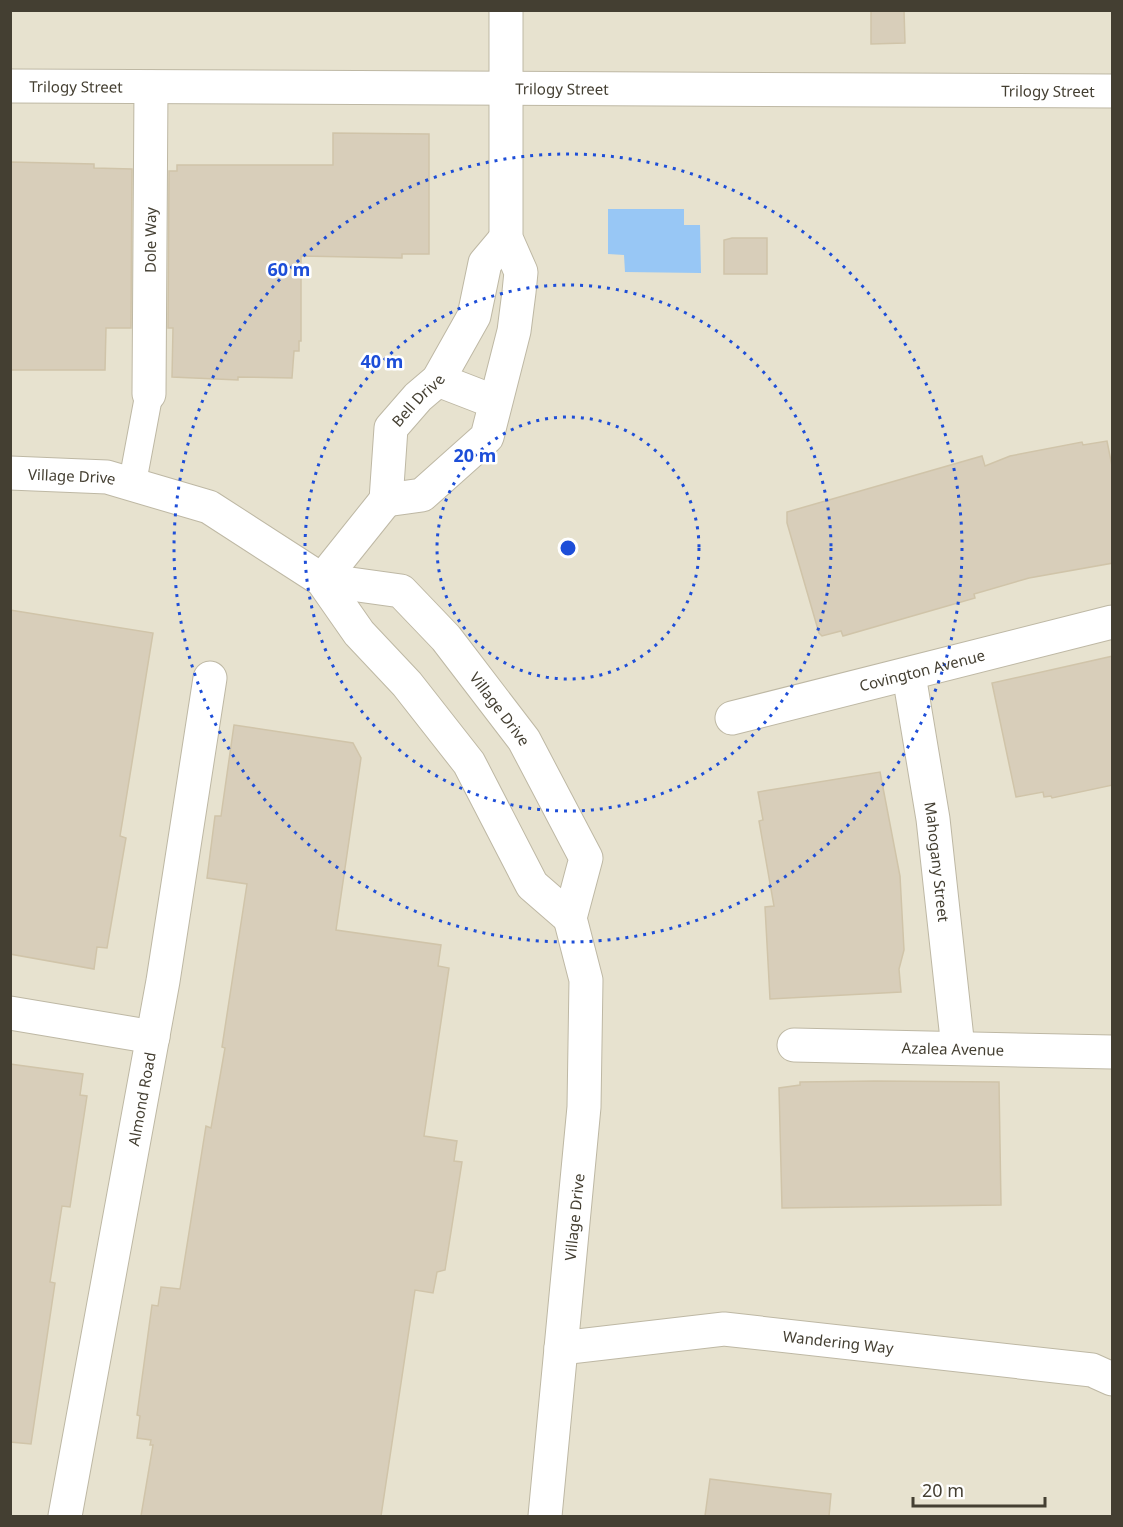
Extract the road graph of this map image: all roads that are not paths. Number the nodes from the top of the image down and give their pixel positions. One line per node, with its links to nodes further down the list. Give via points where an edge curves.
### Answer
1 (506, 10): 4 (street)
2 (10, 86): 3 (street, Trilogy Street)
3 (151, 87): 4 (street, Trilogy Street); 8 (street, Dole Way)
4 (506, 88): 5 (street, Trilogy Street); 6 (street)
5 (1113, 91)
6 (506, 238): 7 (street, Bell Drive, via 485,263 474,316); 9 (street, via 520,272 514,331)
7 (438, 380): 9 (street); 12 (street, Bell Drive, via 391,428)
8 (149, 394): 11 (lane)
9 (495, 402): 12 (street, via 487,437 422,495)
10 (10, 473): 11 (street, Village Drive, via 106,477)
11 (132, 485): 13 (street, Village Drive, via 209,507)
12 (386, 500): 13 (street)
13 (322, 579): 18 (street, Village Drive, via 359,633 407,684 469,763 532,885); 18 (street, Village Drive, via 401,591 446,638 524,740 586,858)
14 (1113, 622): 15 (street, Covington Avenue)
15 (909, 675): 17 (street, Covington Avenue); 22 (street, Mahogany Street, via 933,819)
16 (210, 678): 20 (street, Almond Road)
17 (732, 718)
18 (570, 918): 24 (street, Village Drive, via 586,980 584,1107)
19 (10, 1013): 20 (street)
20 (153, 1037): 26 (street, Almond Road)
21 (794, 1045): 22 (street, Azalea Avenue)
22 (958, 1048): 23 (street, Azalea Avenue)
23 (1113, 1052)
24 (561, 1348): 25 (street, Wandering Way, via 724,1329 1092,1370); 27 (street, Village Drive)
25 (1113, 1379)
26 (65, 1516)
27 (545, 1516)

